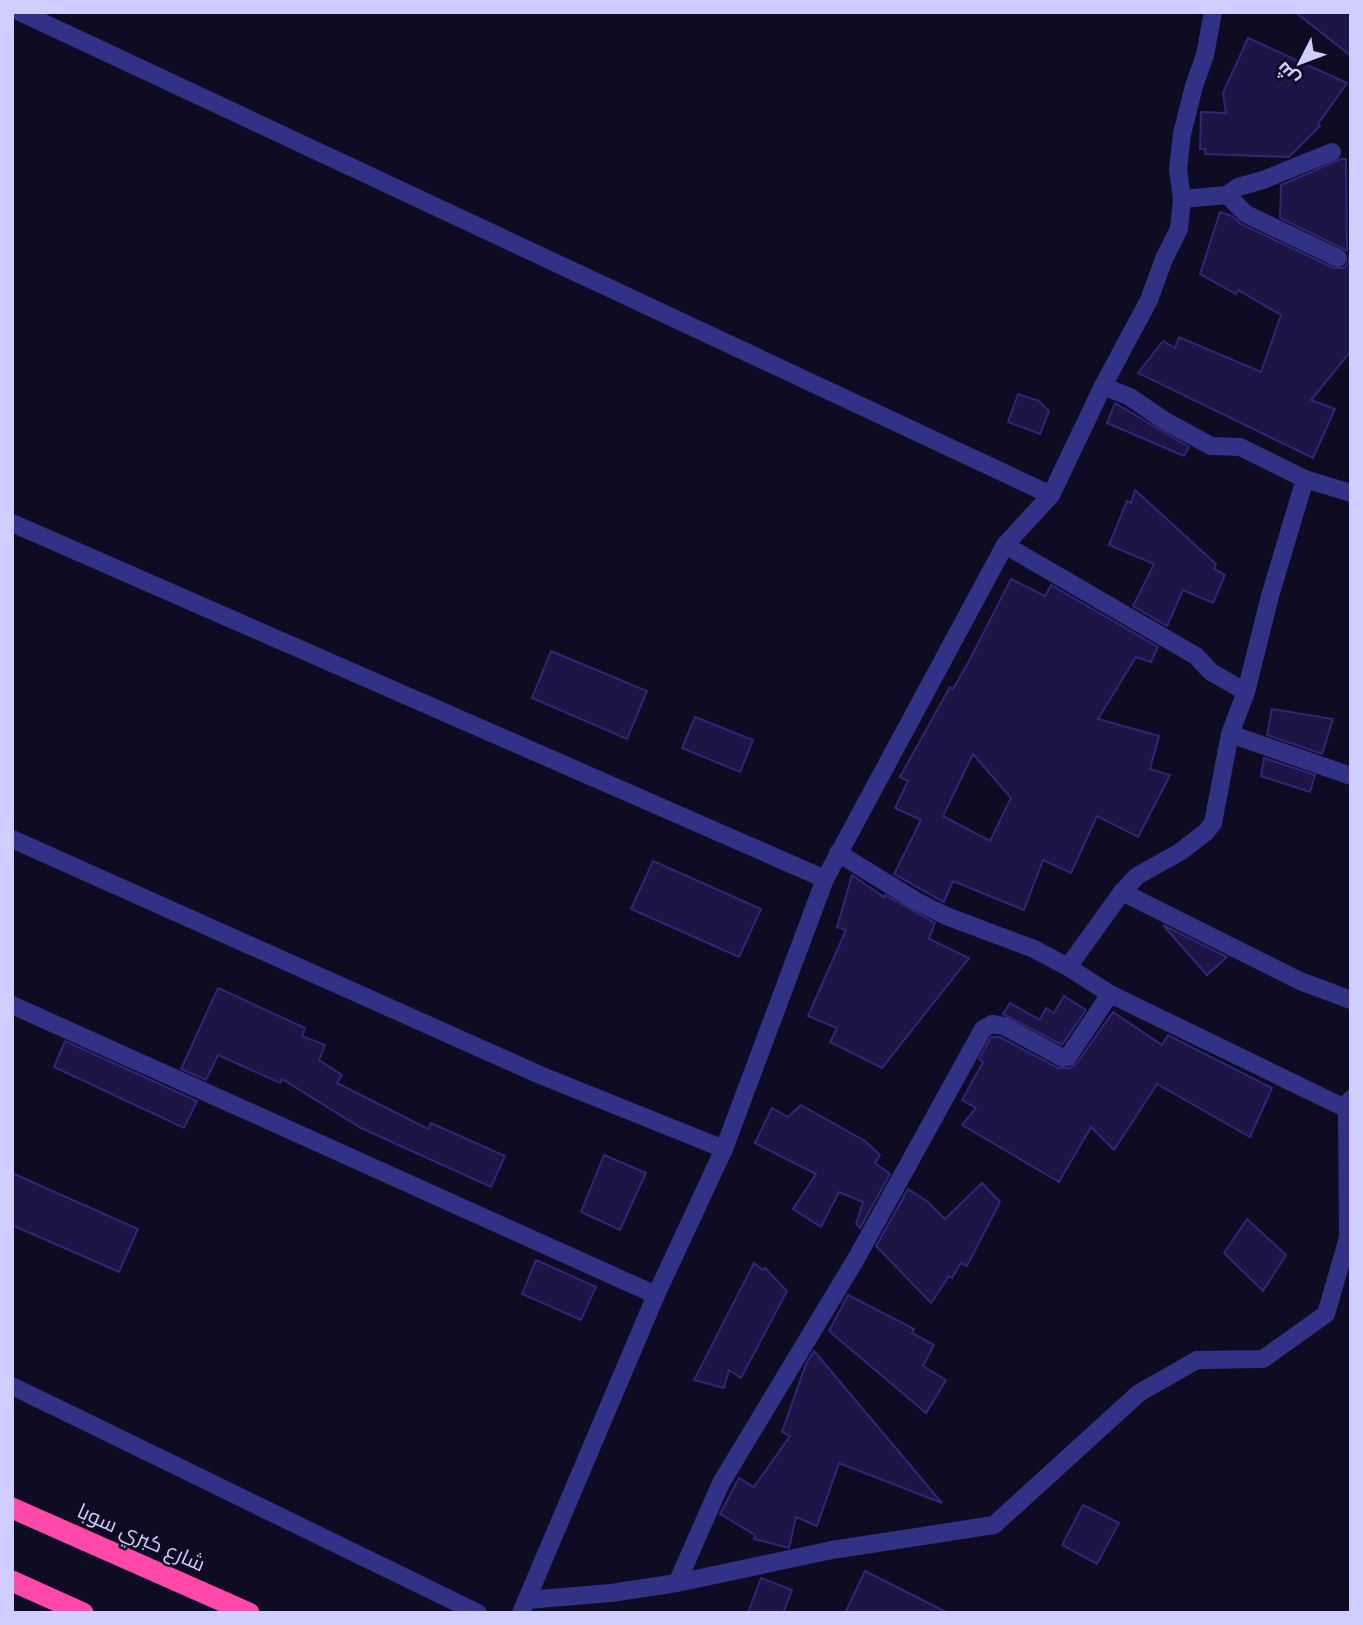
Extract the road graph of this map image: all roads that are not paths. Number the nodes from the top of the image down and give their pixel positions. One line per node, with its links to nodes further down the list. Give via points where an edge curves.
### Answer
1 (20, 12): 10 (street)
2 (1213, 12): 5 (street, via 1182,134 1178,169)
3 (1332, 152): 4 (street)
4 (1227, 195): 5 (street); 6 (street, via 1246,214)
5 (1182, 199): 7 (street, via 1180,229 1149,300)
6 (1338, 258)
7 (1102, 386): 8 (street, via 1130,397 1211,446 1240,447); 10 (street)
8 (1305, 479): 9 (street); 13 (street)
9 (1351, 492)
10 (1051, 495): 12 (street)
11 (12, 523): 18 (street)
12 (1005, 545): 13 (street, via 1196,656 1211,672); 17 (street)
13 (1246, 692): 14 (street)
14 (1230, 734): 15 (street); 19 (street, via 1213,822 1206,832 1137,876)
15 (1351, 776)
16 (12, 839): 25 (street, via 540,1076)
17 (838, 853): 18 (street); 20 (street, via 926,906)
18 (825, 879): 25 (street)
19 (1122, 892): 20 (street); 22 (street, via 1300,981)
20 (1068, 967): 21 (street)
21 (1110, 994): 24 (street); 30 (street, via 1068,1057 1004,1026 983,1028 856,1259 722,1483)
22 (1351, 1000)
23 (12, 1005): 26 (street)
24 (1349, 1104): 30 (street, via 1348,1238 1326,1314 1263,1359 1197,1360 1139,1393 994,1525 832,1550)
25 (724, 1149): 26 (street)
26 (656, 1295): 31 (street)
27 (12, 1386): 34 (street)
28 (12, 1508): 33 (highway, شارع كبري سوبا)
29 (12, 1581): 32 (highway)
30 (677, 1583): 31 (street)
31 (524, 1606)
32 (83, 1613)
33 (249, 1613)
34 (478, 1613)

